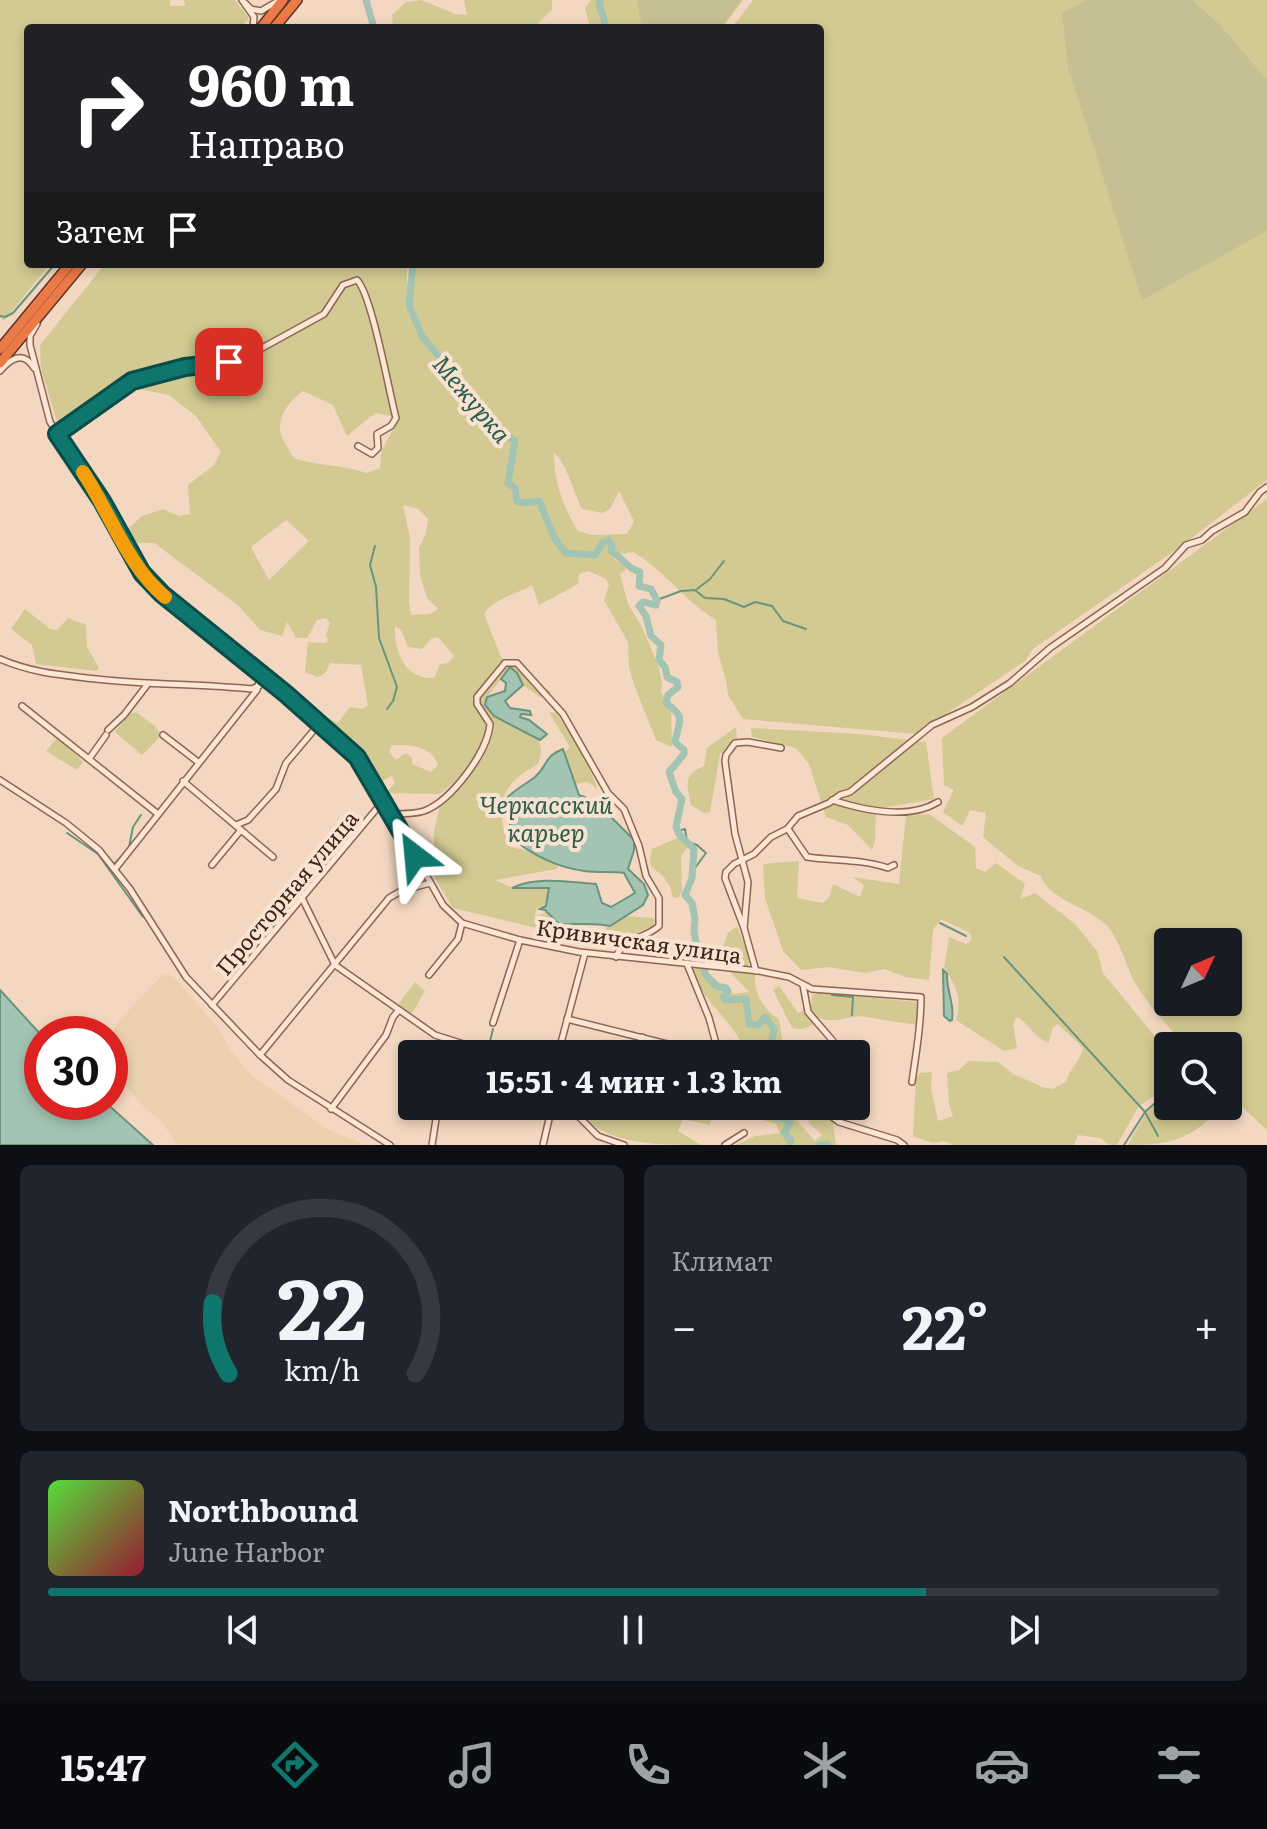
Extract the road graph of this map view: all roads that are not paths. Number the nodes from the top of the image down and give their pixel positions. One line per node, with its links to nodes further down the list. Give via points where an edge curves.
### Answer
1 (281, 0): 3 (street, via 261,11); 5 (highway)
2 (297, 0): 6 (highway)
3 (244, 2): 4 (street)
4 (253, 24)
5 (264, 24)
6 (277, 24)
7 (67, 268): 10 (highway)
8 (79, 268): 9 (highway)
9 (48, 305): 11 (highway); 13 (street, via 30,338)
10 (0, 349)
11 (0, 363)
12 (0, 371): 13 (street, via 19,357)
13 (36, 372): 14 (street)
14 (57, 434): 15 (street, via 132,381 253,353 324,314 343,285 357,280 396,418 377,434 378,448 372,454); 18 (street, via 142,573)
15 (358, 446)
16 (1267, 487): 30 (street, via 1245,512 1186,545 1165,568 1050,648 1010,683 932,725 859,786)
17 (0, 659): 19 (street, via 45,674)
18 (257, 672): 20 (street); 22 (street)
19 (147, 685): 20 (street); 25 (street)
20 (259, 686): 26 (street)
21 (22, 706): 25 (street)
22 (320, 723): 29 (street, via 357,757); 34 (street, via 286,763 276,789)
23 (163, 735): 26 (street)
24 (781, 748): 37 (street, via 748,742 731,746 725,761)
25 (89, 759): 32 (street)
26 (198, 762): 28 (street)
27 (0, 780): 40 (street, via 85,838)
28 (183, 781): 32 (street); 34 (street)
29 (384, 800): 33 (street); 42 (street, Просторная улица)
30 (831, 800): 31 (street, via 912,811); 35 (street, via 798,816)
31 (938, 802)
32 (158, 814): 40 (street)
33 (392, 814): 41 (street); 47 (street, via 424,811 475,765 490,724 477,697 505,663 517,663 563,714 608,793 624,809 646,876 659,898 659,926 623,944)
34 (238, 828): 36 (street); 38 (street)
35 (787, 829): 37 (street); 39 (street, via 807,857)
36 (273, 857)
37 (742, 860): 44 (street, via 748,882); 44 (street, via 725,878)
38 (212, 865)
39 (894, 865)
40 (115, 869): 53 (street, via 186,977)
41 (430, 883): 43 (street); 49 (street, via 393,894)
42 (302, 898): 49 (street); 53 (street, Просторная улица)
43 (462, 923): 45 (street, Кривичская улица); 51 (street, via 458,939)
44 (744, 928): 50 (street)
45 (520, 940): 46 (street, Кривичская улица); 56 (street)
46 (585, 953): 47 (street, Кривичская улица); 55 (street)
47 (616, 957): 48 (street, Кривичская улица)
48 (687, 964): 50 (street, Кривичская улица); 62 (street)
49 (335, 965): 54 (street); 64 (street)
50 (756, 971): 52 (street, Кривичская улица)
51 (429, 975)
52 (803, 984): 63 (street, via 808,1012); 65 (street, Кривичская улица, via 921,997)
53 (212, 1005): 64 (street)
54 (399, 1010): 58 (street); 66 (street)
55 (567, 1019): 57 (street); 59 (street)
56 (493, 1023)
57 (642, 1037): 60 (street); 61 (street)
58 (447, 1040)
59 (562, 1040)
60 (641, 1040)
61 (653, 1040)
62 (715, 1040)
63 (832, 1040)
64 (260, 1055): 66 (street)
65 (912, 1082)
66 (331, 1109): 72 (street)
67 (436, 1120): 73 (street)
68 (549, 1120): 74 (street)
69 (582, 1120): 75 (street, via 598,1136)
70 (837, 1120): 77 (street)
71 (744, 1133): 76 (street)
72 (390, 1145)
73 (432, 1145)
74 (543, 1145)
75 (624, 1145)
76 (725, 1145)
77 (904, 1145)

